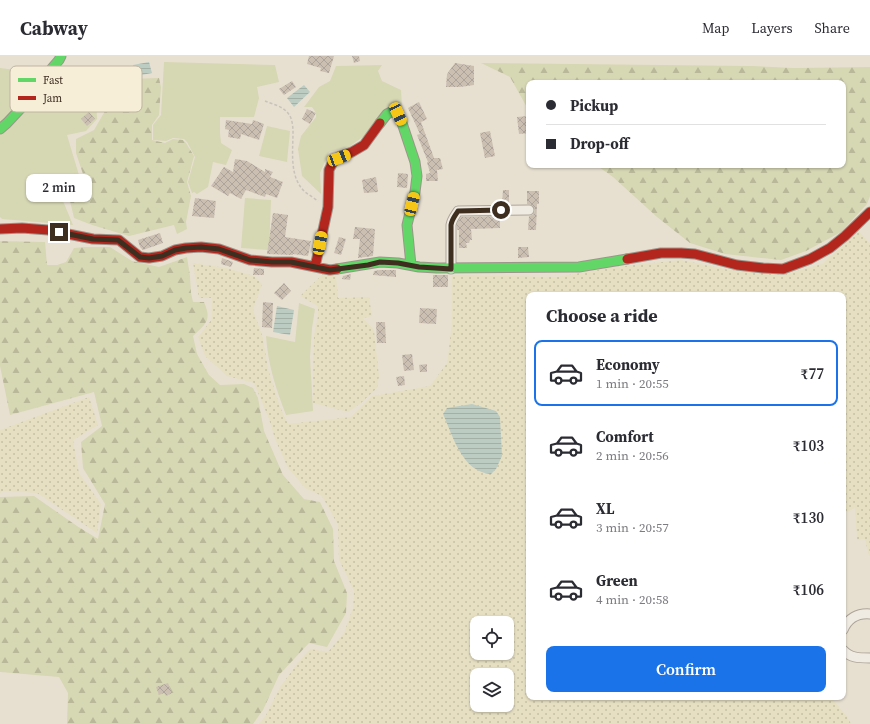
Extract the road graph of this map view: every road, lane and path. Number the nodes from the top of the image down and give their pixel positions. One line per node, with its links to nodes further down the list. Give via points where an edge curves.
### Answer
1 (61, 56): 2 (street)
2 (54, 66)
3 (265, 101): 6 (path, via 279,106 291,118 294,173 298,184 305,192)
4 (18, 112): 5 (street)
5 (0, 129)
6 (328, 207): 10 (street, via 329,170 333,162 364,145 387,114 398,114 415,162 417,176 407,225); 11 (street)
7 (529, 210): 12 (street, via 458,211 451,225)
8 (870, 212): 12 (street, via 830,248 783,269 737,265 681,253 661,253 579,267)
9 (0, 229): 11 (street, via 41,229 93,239 118,240 140,257 162,256 175,250 201,247 219,249 250,260 291,262)
10 (411, 265): 11 (street, via 380,262 330,270); 12 (street)
11 (315, 267)
12 (451, 269)
13 (870, 614): 14 (street, via 859,615)
14 (846, 623)
15 (846, 653): 16 (street, via 854,657)
16 (870, 658)

